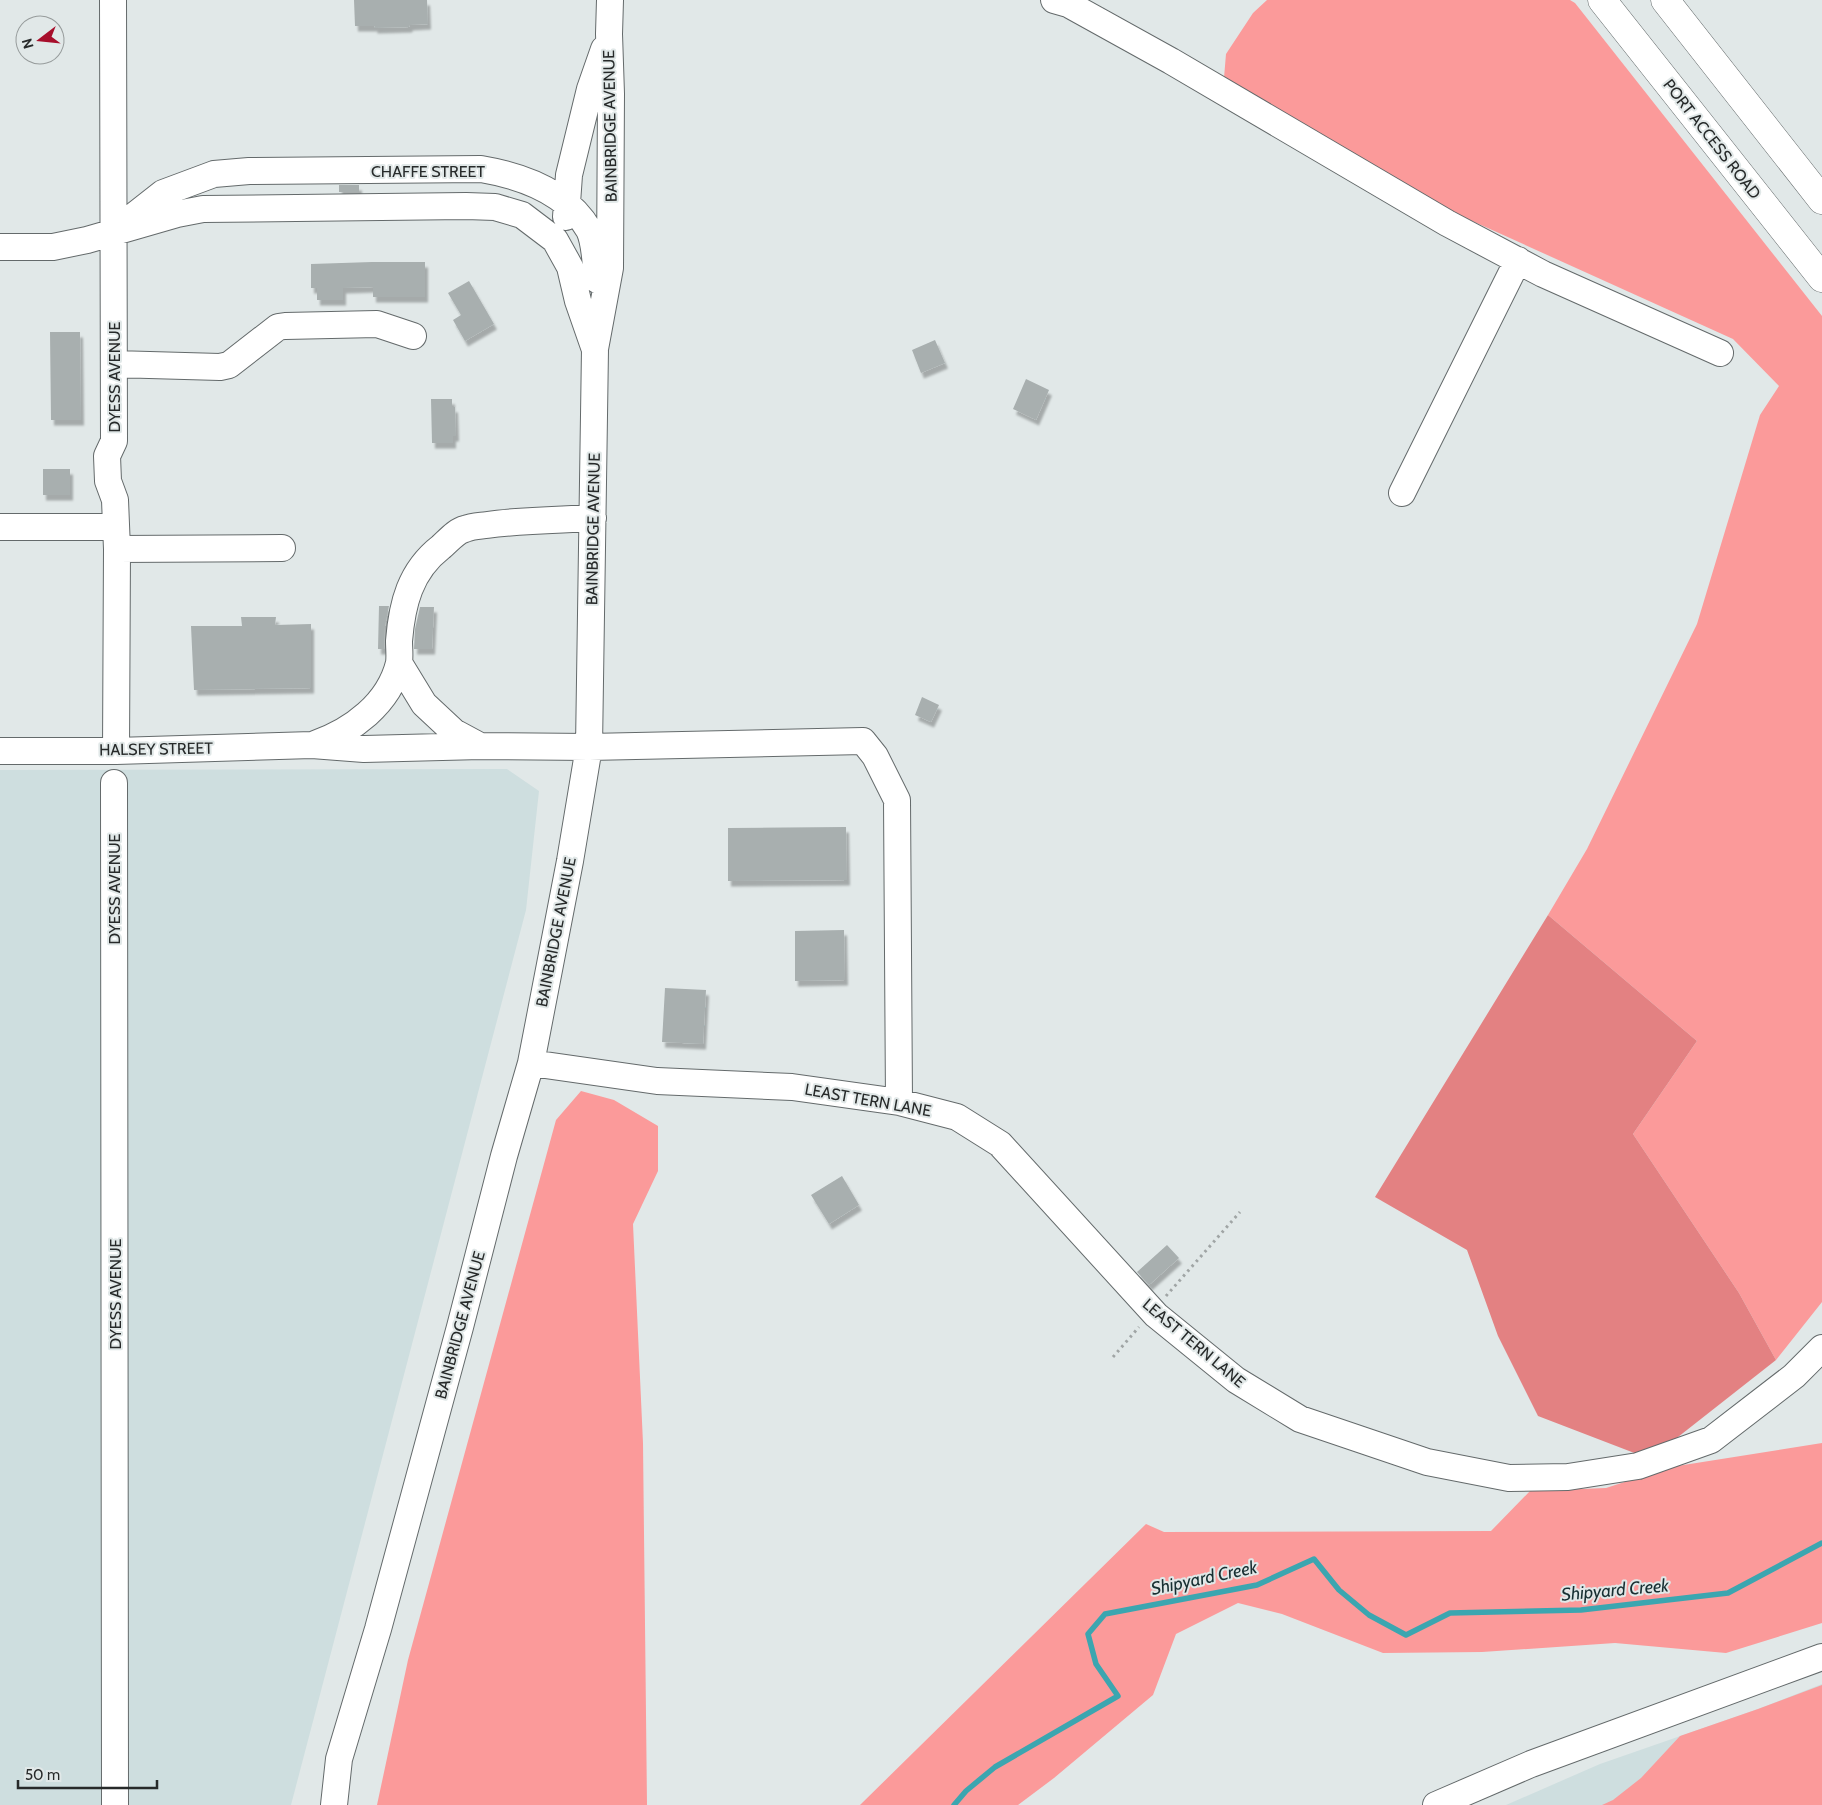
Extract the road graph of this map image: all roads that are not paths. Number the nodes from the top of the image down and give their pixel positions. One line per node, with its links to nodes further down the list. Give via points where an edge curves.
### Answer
1 (113, 0): 9 (street, DYESS AVENUE)
2 (610, 0): 6 (street, BAINBRIDGE AVENUE)
3 (1054, 0): 12 (street, via 1068,4 1171,61 1446,223)
4 (1602, 0): 13 (highway, PORT ACCESS ROAD)
5 (1665, 0): 7 (highway)
6 (609, 34): 8 (street, BAINBRIDGE AVENUE, via 590,89 569,175); 15 (street, BAINBRIDGE AVENUE, via 612,91 610,268)
7 (1822, 200)
8 (567, 205): 9 (street, CHAFFE STREET, via 528,180 481,169 249,171 214,174 163,193); 11 (street, BAINBRIDGE AVENUE); 15 (street, CHAFFE STREET, via 590,232 596,263 598,292)
9 (113, 232): 10 (street, CHAFFE STREET, via 53,247); 11 (street, CHAFFE STREET, via 203,209 495,207 522,215 554,240); 17 (street, DYESS AVENUE)
10 (0, 247)
11 (564, 256): 15 (street, CHAFFE STREET)
12 (1518, 260): 16 (street); 18 (street)
13 (1822, 278)
14 (413, 336): 17 (street, via 377,324 285,326 278,327 229,366)
15 (594, 349): 19 (street, BAINBRIDGE AVENUE)
16 (1720, 353)
17 (114, 364): 21 (street, DYESS AVENUE, via 114,441 107,456 108,481 115,500)
18 (1402, 494)
19 (593, 518): 23 (street, HALSEY STREET, via 501,523 464,529 436,551 414,577 403,607); 26 (street, BAINBRIDGE AVENUE)
20 (0, 527): 21 (street)
21 (116, 538): 22 (street); 28 (street, DYESS AVENUE)
22 (282, 548)
23 (399, 663): 24 (street, HALSEY STREET, via 380,701 353,726); 25 (street, HALSEY STREET, via 424,704 454,732)
24 (312, 745): 25 (street, HALSEY STREET, via 364,749); 28 (street, HALSEY STREET)
25 (481, 746): 26 (street, HALSEY STREET)
26 (589, 747): 30 (street, BAINBRIDGE AVENUE); 31 (street, HALSEY STREET, via 863,742 875,756 897,800)
27 (0, 751): 28 (street, HALSEY STREET)
28 (116, 751)
29 (114, 782): 34 (street, DYESS AVENUE)
30 (531, 1063): 31 (street, LEAST TERN LANE, via 657,1081 792,1087); 35 (street, BAINBRIDGE AVENUE, via 378,1629 339,1760)
31 (899, 1102): 32 (street, LEAST TERN LANE, via 957,1117 1000,1144 1153,1312 1236,1380 1300,1419 1427,1462 1509,1478 1568,1477 1638,1466 1711,1440 1794,1376)
32 (1822, 1348)
33 (1822, 1656): 36 (street, via 1592,1740)
34 (116, 1805)
35 (334, 1805)
36 (1436, 1805)

